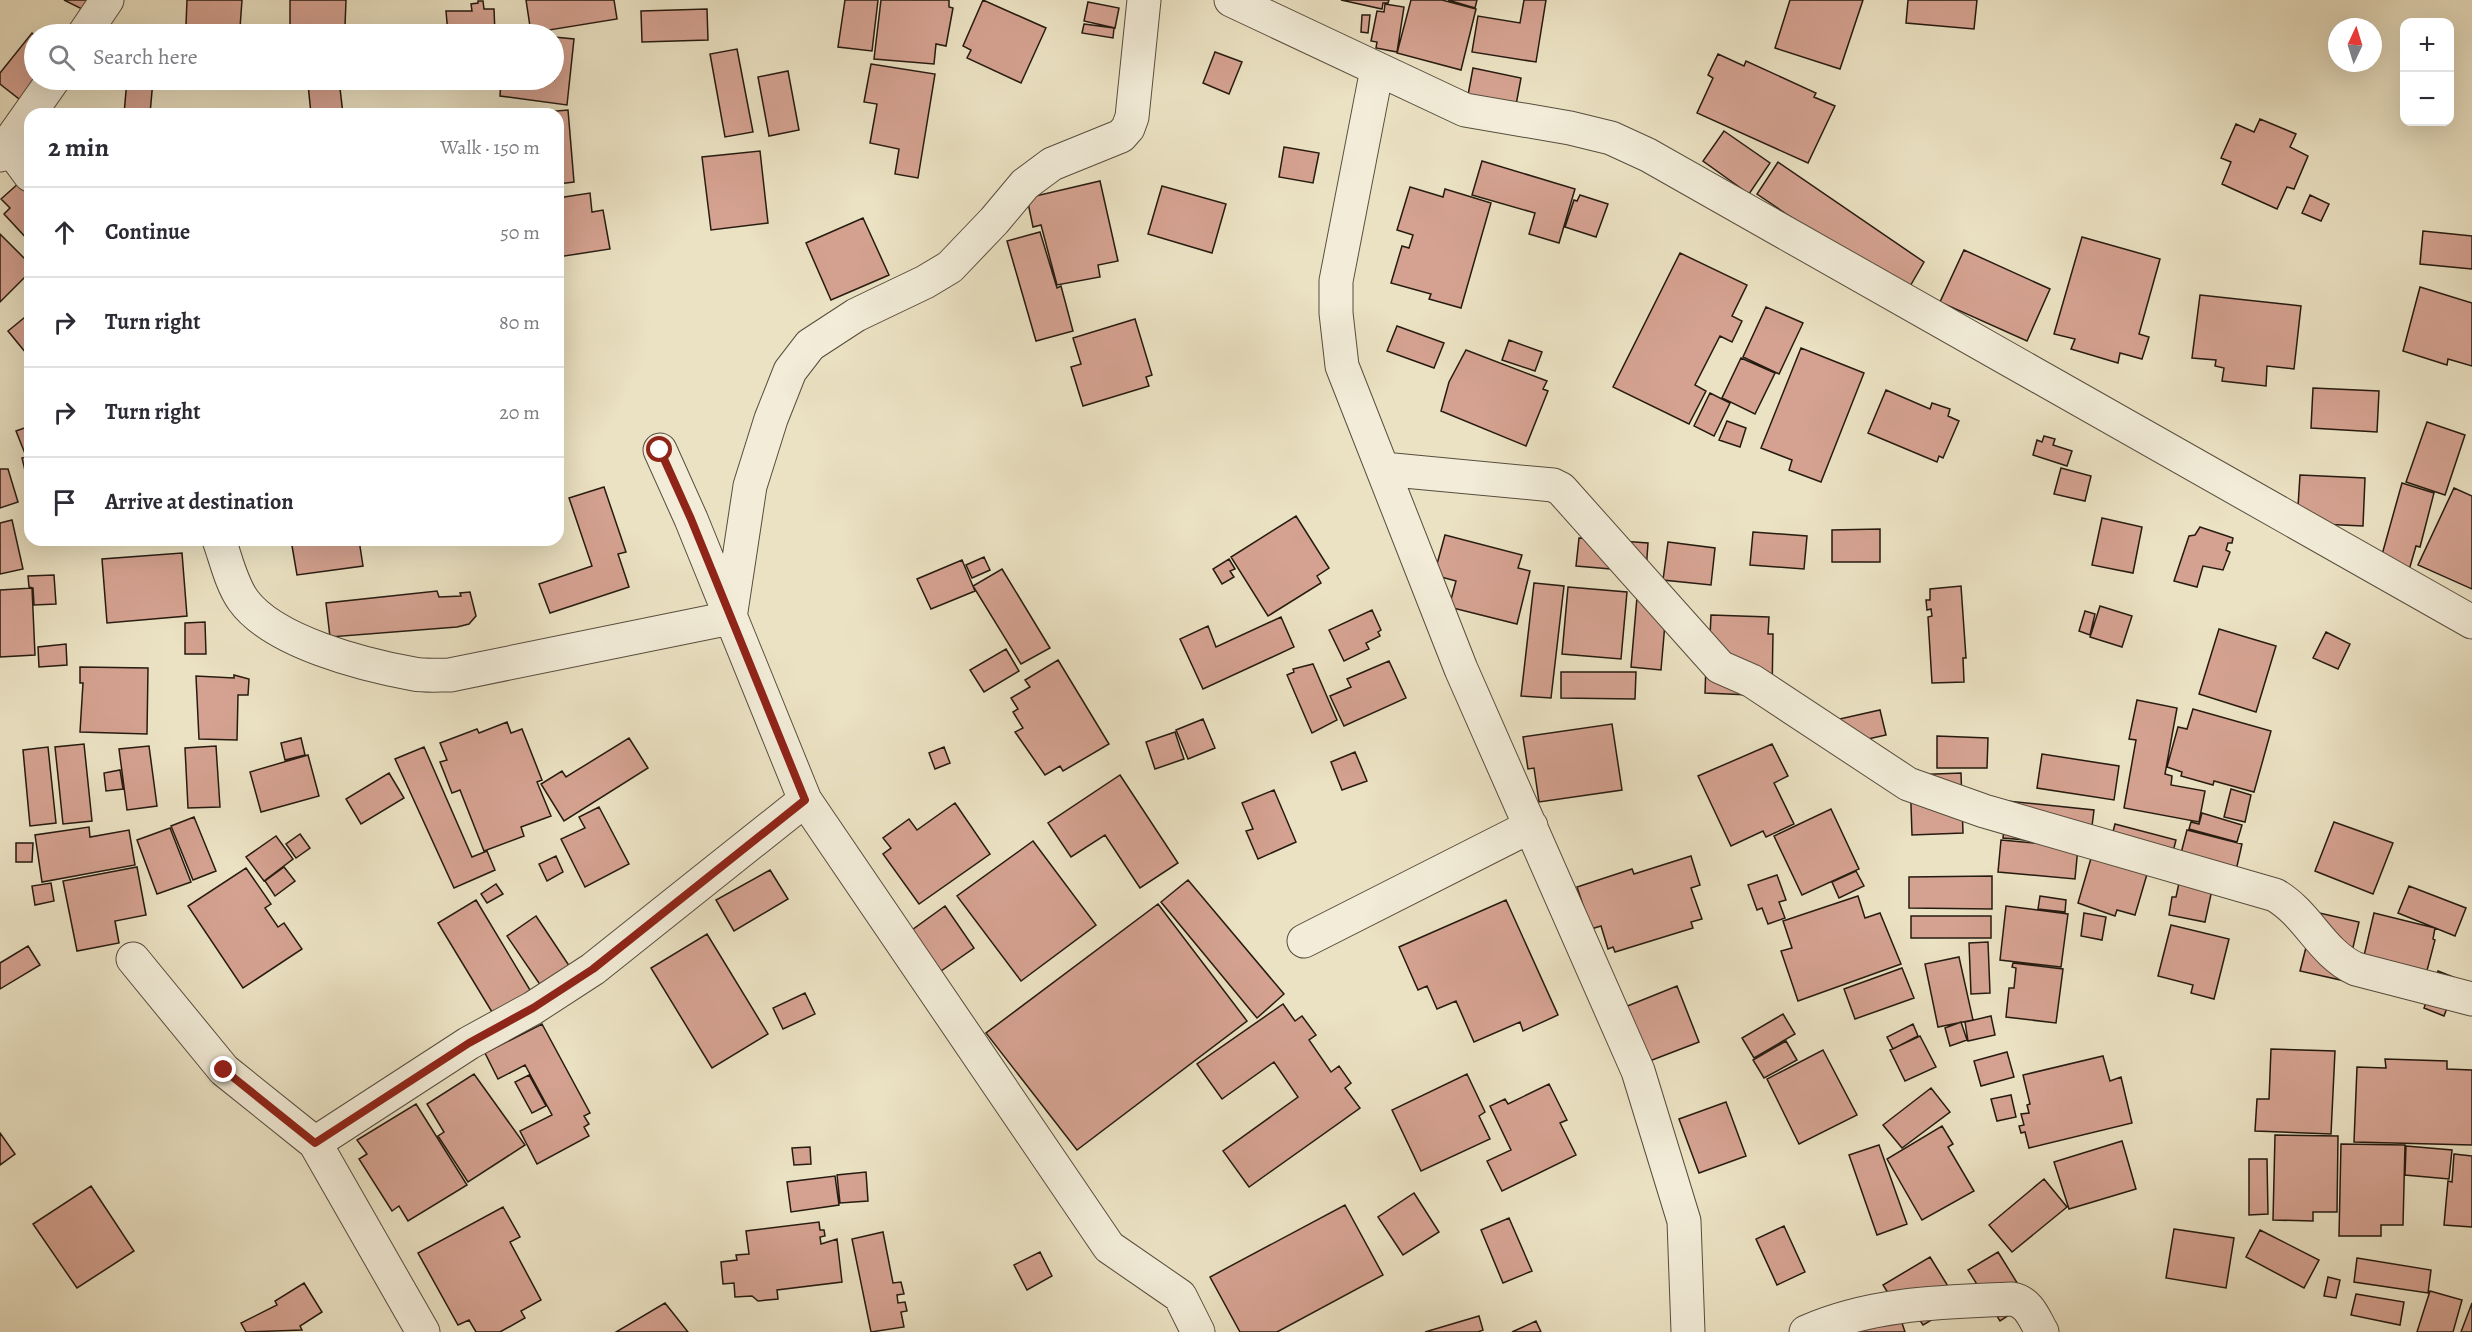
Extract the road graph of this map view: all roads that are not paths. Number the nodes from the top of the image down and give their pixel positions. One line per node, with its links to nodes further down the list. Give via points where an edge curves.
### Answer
1 (107, 0): 4 (street)
2 (1144, 0): 14 (street, via 1132,117 1121,136 1052,164 1034,177 950,267 856,315 810,345 790,371 750,486)
3 (1231, 0): 5 (street)
4 (91, 24)
5 (1377, 69): 12 (street, via 1335,294 1342,366); 15 (street, via 1465,110 1580,130 1648,154)
6 (46, 90): 7 (street)
7 (33, 108)
8 (24, 121): 9 (street)
9 (4, 150): 10 (street)
10 (24, 169)
11 (660, 450): 14 (street)
12 (1383, 469): 17 (street, via 1461,669); 20 (street, via 1553,485 1561,489 1720,667 1752,681 1908,784 1984,811 2275,895 2295,910 2342,962)
13 (221, 546): 14 (street, via 244,602 265,621 296,638 357,661 416,675 450,675)
14 (730, 618): 16 (street)
15 (2472, 622)
16 (805, 800): 21 (street, via 593,969 469,1043); 23 (street, via 1109,1247 1180,1296)
17 (1531, 826): 18 (street); 24 (street, via 1638,1071 1684,1221)
18 (1304, 941)
19 (133, 959): 21 (street, via 224,1070)
20 (2472, 999)
21 (315, 1143): 22 (street)
22 (423, 1332)
23 (1198, 1332)
24 (1688, 1332)
25 (1806, 1332): 26 (street, via 1835,1319 1899,1305 2012,1299 2027,1306)
26 (2042, 1332)

